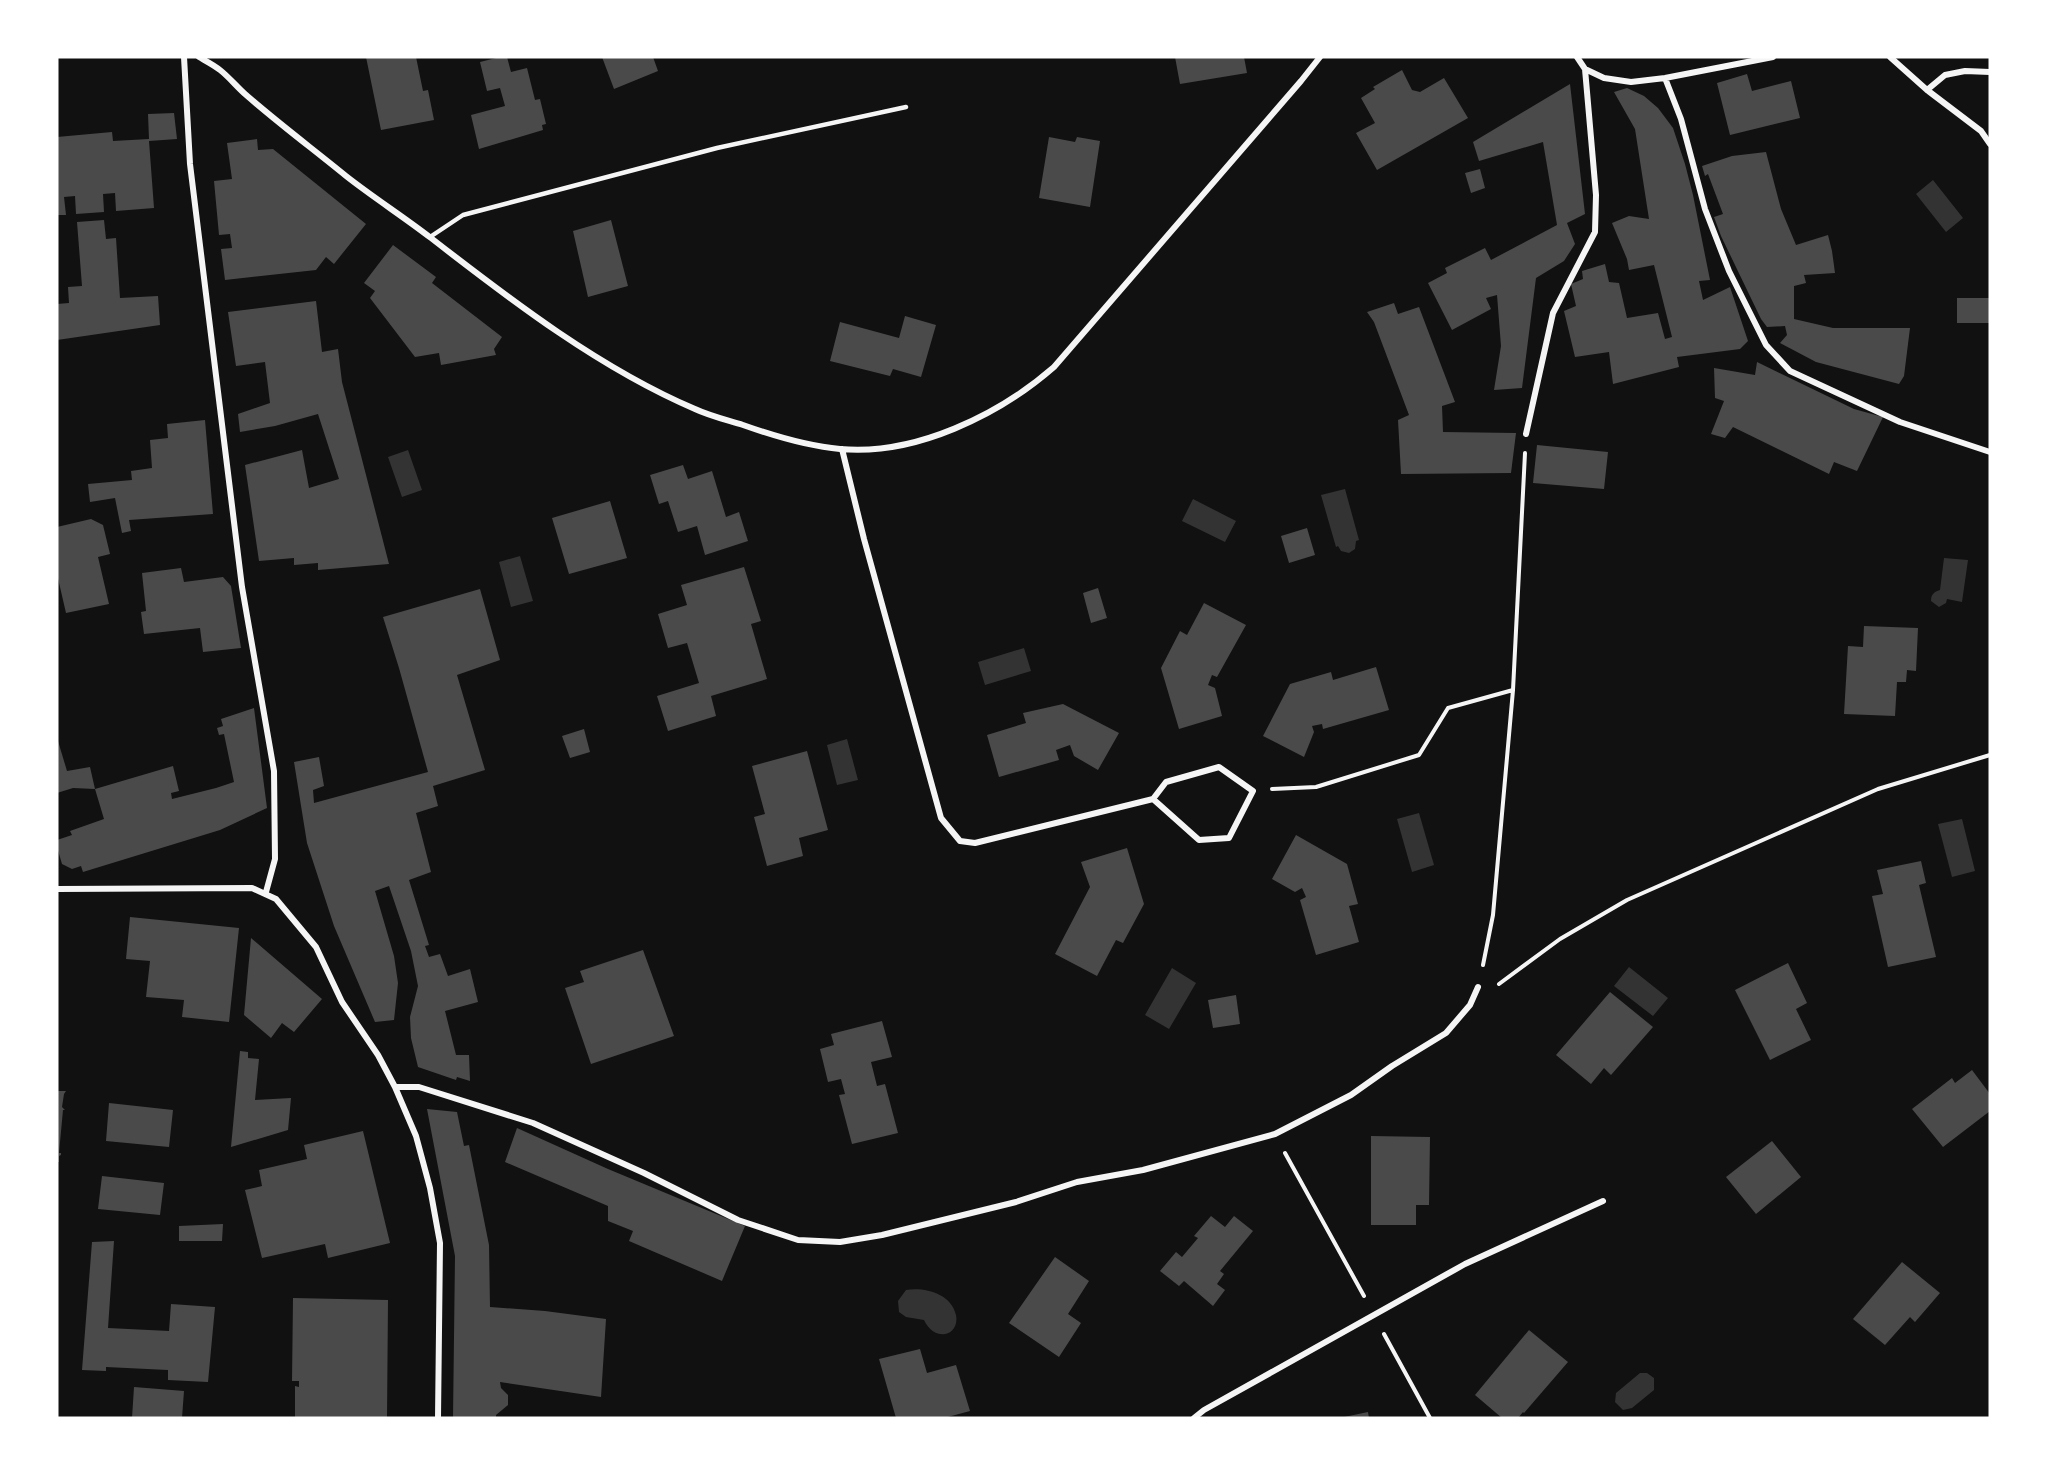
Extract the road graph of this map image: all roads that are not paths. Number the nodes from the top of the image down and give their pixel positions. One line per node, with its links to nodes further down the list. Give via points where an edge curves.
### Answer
1 (184, 57): 19 (street, via 190,164 240,575 274,771 275,860)
2 (199, 57): 13 (street, via 219,69 350,179)
3 (1320, 57): 15 (street, via 1039,380 954,429 897,445)
4 (1577, 57): 7 (street)
5 (1773, 57): 9 (street)
6 (1890, 57): 10 (street)
7 (1585, 69): 9 (street, via 1604,78 1631,82); 14 (street, via 1596,195 1595,232 1553,313)
8 (1990, 72): 10 (street, via 1945,75)
9 (1665, 78): 16 (street, via 1681,119 1705,210 1766,345 1790,371 1900,422)
10 (1927, 90): 12 (street, via 1981,131)
11 (906, 107): 13 (lane, via 717,148 464,215)
12 (1990, 144)
13 (430, 237): 15 (street, via 543,322 641,383 696,410 792,442)
14 (1526, 435)
15 (842, 449): 17 (street, via 941,818 960,840 975,843)
16 (1990, 452)
17 (1153, 799): 17 (street, via 1199,840 1229,838 1253,791 1219,767 1166,782)
18 (57, 889): 19 (street, via 252,888)
19 (266, 892): 21 (street, via 316,947 342,1002 378,1055)
20 (1478, 987): 21 (street, via 1470,1005 1446,1033 1352,1095 1275,1134 1143,1170 1077,1182 1016,1202 840,1242 798,1240 738,1220 533,1123 419,1087)
21 (394, 1087): 23 (street, via 416,1136 440,1243)
22 (1603, 1201): 24 (street, via 1465,1264)
23 (438, 1418)
24 (1194, 1418)

